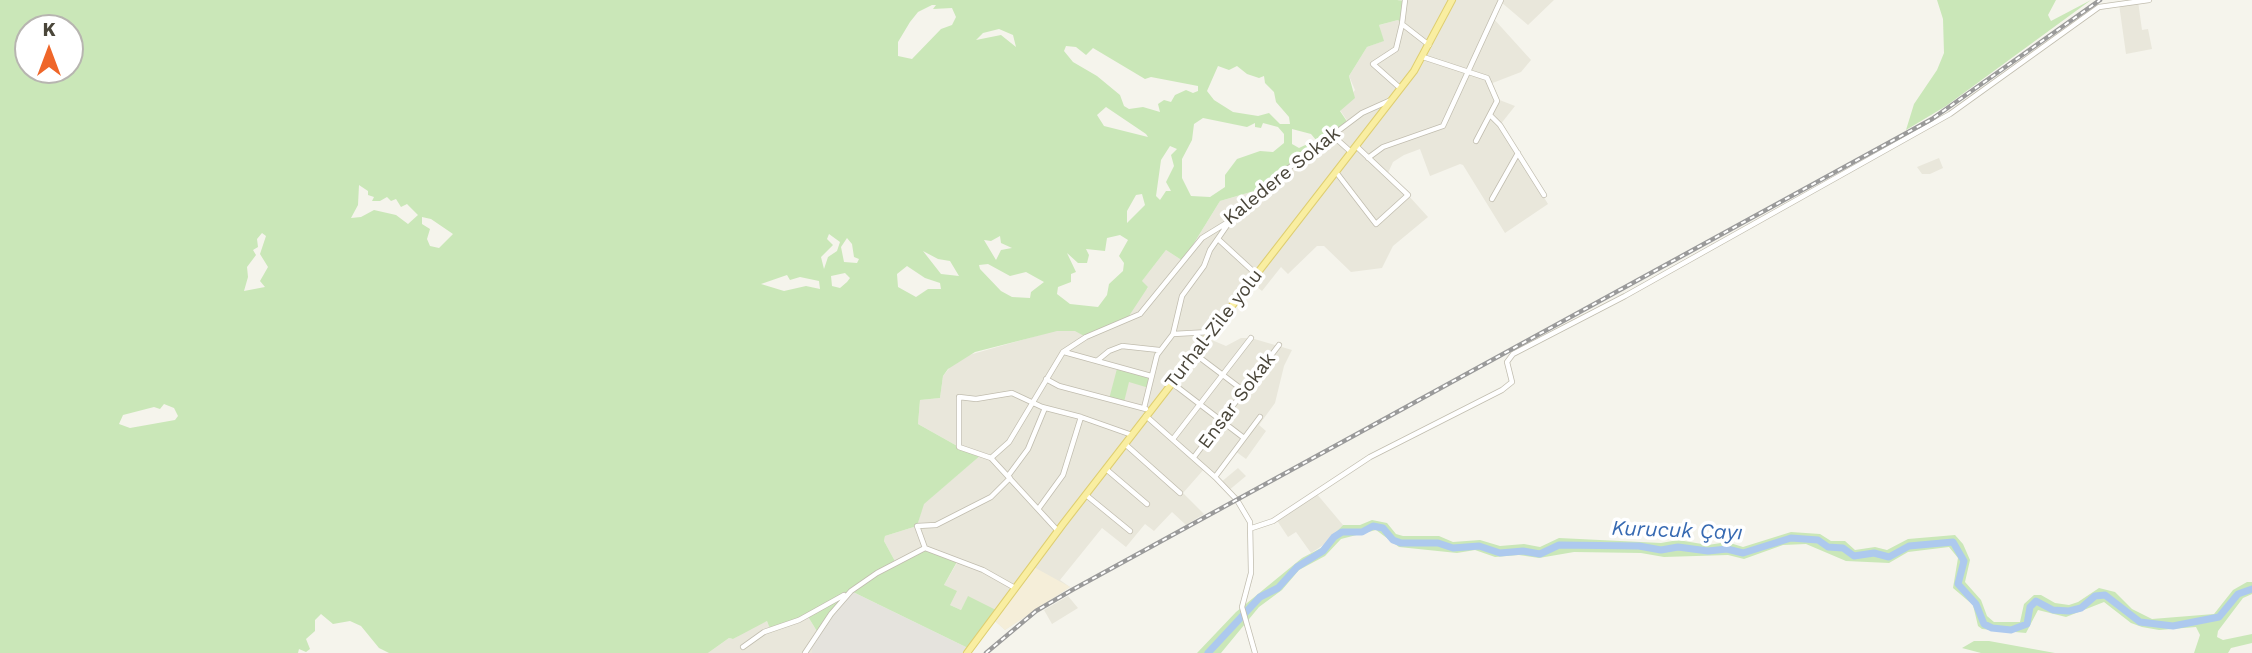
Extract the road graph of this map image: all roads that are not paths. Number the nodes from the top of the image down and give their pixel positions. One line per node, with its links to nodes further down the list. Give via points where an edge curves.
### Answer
1 (1405, 0): 5 (street)
2 (1452, 0): 6 (main road, Turhal-Zile yolu)
3 (1501, 0): 8 (street)
4 (2149, 0): 56 (street, via 2099,7 1950,114 1513,355 1507,362 1513,378 1502,390 1370,457 1273,521)
5 (1402, 24): 6 (street); 9 (street, via 1396,49 1373,64)
6 (1430, 45): 7 (main road, Turhal-Zile yolu)
7 (1423, 57): 8 (street); 9 (main road, Turhal-Zile yolu)
8 (1469, 70): 11 (street, via 1488,79 1497,99); 16 (street, via 1441,128 1387,145)
9 (1401, 89): 10 (main road, Turhal-Zile yolu)
10 (1392, 100): 12 (street, Kaledere Sokak, via 1371,107); 14 (main road, Turhal-Zile yolu)
11 (1490, 115): 13 (street); 15 (street)
12 (1332, 135): 14 (street); 20 (street, Kaledere Sokak, via 1261,189)
13 (1476, 141)
14 (1354, 149): 16 (street); 17 (main road, Turhal-Zile yolu)
15 (1518, 153): 18 (street); 19 (street)
16 (1368, 159): 17 (street, via 1408,195 1376,225)
17 (1336, 172): 22 (main road, Turhal-Zile yolu)
18 (1544, 195)
19 (1492, 199)
20 (1228, 223): 21 (street); 28 (street, Kaledere Sokak, via 1196,243 1140,314)
21 (1218, 239): 22 (street); 24 (street, via 1182,296)
22 (1256, 274): 23 (main road, Turhal-Zile yolu)
23 (1211, 332): 24 (street); 29 (main road, Turhal-Zile yolu)
24 (1173, 334): 27 (street)
25 (1251, 338): 31 (street)
26 (1279, 345): 35 (street, Ensar Sokak)
27 (1160, 350): 30 (street, via 1122,346); 32 (street)
28 (1063, 352): 30 (street); 33 (street, Kaledere Sokak)
29 (1195, 354): 31 (street); 34 (main road, Turhal-Zile yolu)
30 (1098, 360): 32 (street)
31 (1222, 375): 35 (street); 37 (street)
32 (1151, 376): 39 (street)
33 (1046, 379): 36 (street, Kaledere Sokak); 39 (street)
34 (1172, 383): 37 (street); 39 (main road, Turhal-Zile yolu)
35 (1244, 391): 42 (street, Ensar Sokak)
36 (1033, 402): 38 (street); 48 (street, Kaledere Sokak, via 1003,450); 48 (street, via 1008,393 959,397 959,447)
37 (1199, 404): 42 (street); 45 (street)
38 (1045, 408): 40 (street); 50 (street, via 1028,449)
39 (1147, 412): 43 (main road, Turhal-Zile yolu); 45 (street)
40 (1081, 417): 43 (street); 55 (street, via 1063,475)
41 (1260, 417): 44 (street)
42 (1221, 421): 44 (street); 47 (street, Ensar Sokak)
43 (1132, 435): 46 (main road, Turhal-Zile yolu)
44 (1244, 438): 51 (street)
45 (1173, 439): 47 (street)
46 (1125, 444): 49 (main road, Turhal-Zile yolu); 52 (street)
47 (1194, 457): 51 (street)
48 (991, 458): 50 (street)
49 (1106, 469): 53 (main road, Turhal-Zile yolu); 54 (street)
50 (1009, 477): 55 (street); 59 (street, via 991,497 936,524 917,526)
51 (1215, 477): 56 (street, via 1239,503)
52 (1181, 493)
53 (1086, 495): 57 (main road, Turhal-Zile yolu); 58 (street)
54 (1147, 503)
55 (1039, 508): 57 (street)
56 (1252, 528): 65 (street, via 1251,573 1243,611)
57 (1058, 531): 60 (main road, Turhal-Zile yolu)
58 (1130, 531)
59 (925, 548): 60 (street, via 983,570); 61 (street)
60 (1015, 589): 64 (main road, Turhal-Zile yolu)
61 (849, 593): 62 (street, via 799,620 770,629); 63 (street)
62 (743, 647)
63 (805, 653)
64 (967, 653)
65 (1255, 653)

